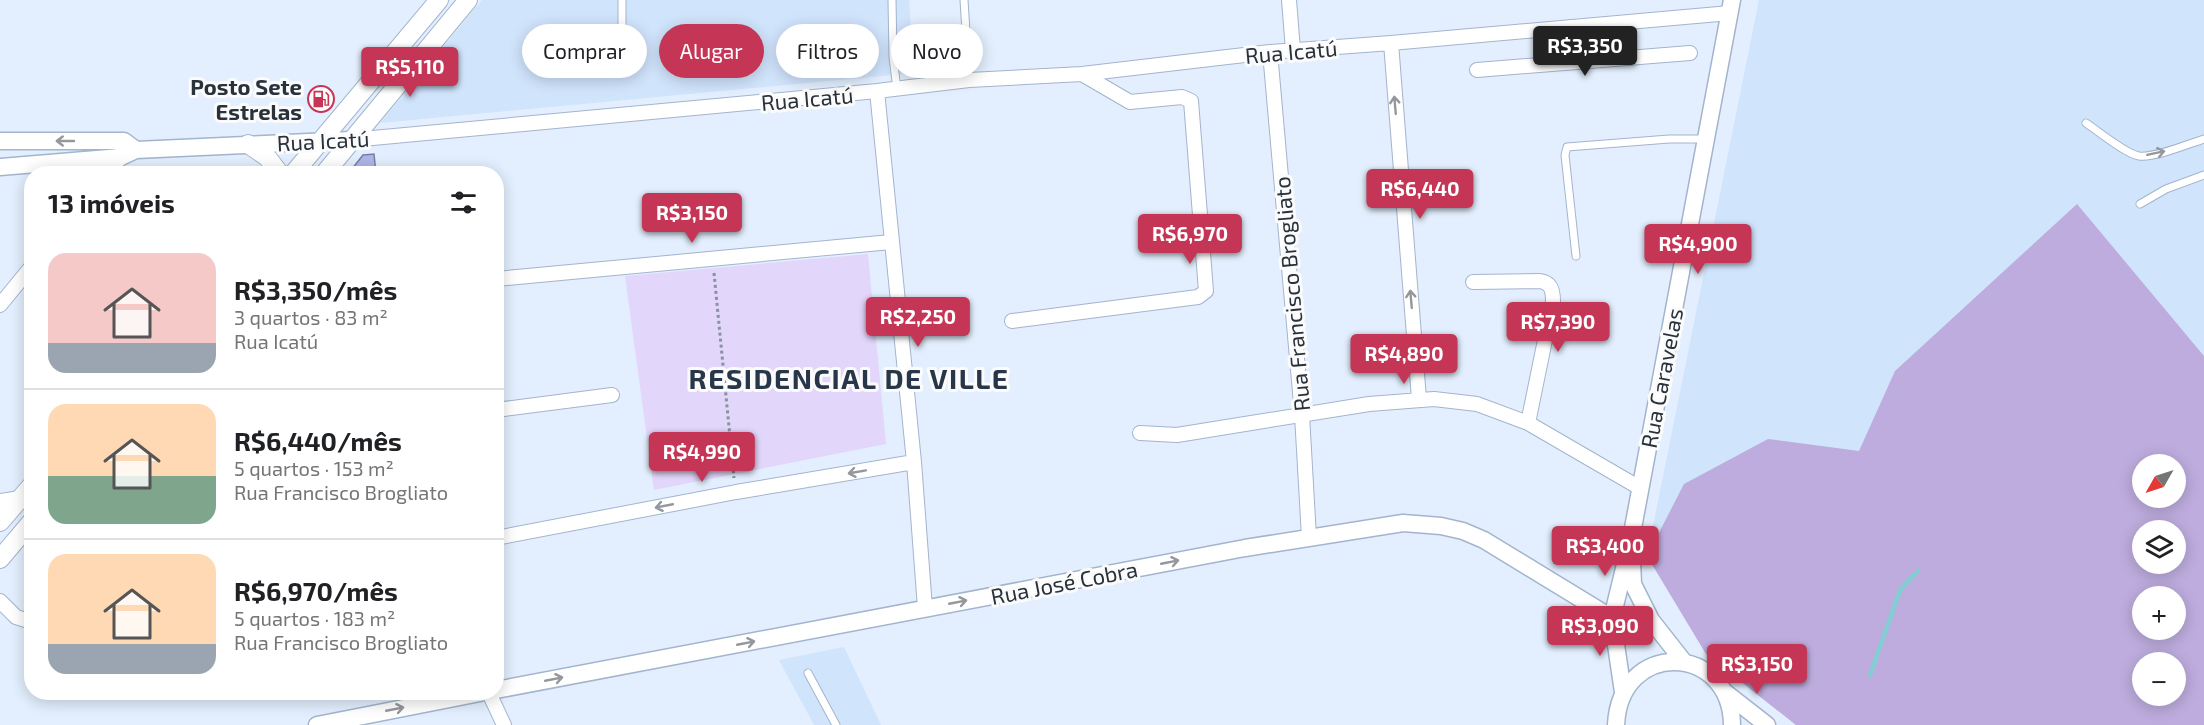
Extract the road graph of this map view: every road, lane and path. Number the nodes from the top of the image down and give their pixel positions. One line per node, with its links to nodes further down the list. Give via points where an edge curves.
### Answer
1 (439, 0): 25 (main road)
2 (468, 0): 23 (main road)
3 (622, 0): 8 (lane)
4 (892, 0): 18 (lane)
5 (964, 0): 17 (lane)
6 (1289, 0): 11 (street)
7 (1731, 7): 9 (street, Rua Icatú); 21 (street, Rua Caravelas)
8 (622, 24)
9 (1569, 27): 10 (street, Rua Icatú); 14 (street)
10 (1390, 44): 11 (street, Rua Icatú); 46 (street, one-way to 10)
11 (1293, 50): 12 (street, Rua Icatú)
12 (1270, 52): 16 (street, Rua Icatú); 48 (street, Rua Francisco Brogliato)
13 (1690, 53): 14 (street)
14 (1566, 63): 15 (street)
15 (1477, 70)
16 (1082, 74): 17 (street, Rua Icatú); 44 (street, via 1130,102 1182,97 1191,101 1206,291 1198,297)
17 (969, 80): 18 (street, Rua Icatú)
18 (897, 89): 19 (street, Rua Icatú)
19 (877, 91): 23 (street, Rua Icatú); 37 (street)
20 (2086, 123): 22 (lane, one-way to 22, via 2139,156)
21 (1706, 139): 38 (lane, via 1567,147); 52 (street, Rua Caravelas)
22 (2204, 139)
23 (351, 140): 25 (street, Rua Icatú); 33 (main road)
24 (0, 141): 27 (street, one-way to 24)
25 (320, 141): 26 (street, Rua Icatú); 32 (main road)
26 (248, 144): 27 (street, Rua Icatú); 31 (main road)
27 (127, 149): 28 (street, Rua Icatú); 30 (street)
28 (60, 162): 29 (street); 34 (street, Rua Icatú)
29 (66, 166)
30 (113, 166)
31 (274, 166)
32 (299, 166)
33 (330, 166)
34 (0, 167)
35 (2204, 175): 36 (lane)
36 (2140, 204)
37 (891, 242): 39 (street); 51 (street)
38 (1576, 256)
39 (712, 258): 41 (street); 54 (path)
40 (24, 276): 43 (street)
41 (504, 278)
42 (1473, 282): 49 (street, via 1539,281 1550,286 1553,293)
43 (0, 305)
44 (1012, 321)
45 (612, 394): 47 (street)
46 (1419, 399): 48 (street); 49 (street, via 1478,405)
47 (504, 409)
48 (1302, 415): 50 (street, via 1177,435); 61 (street, Rua Francisco Brogliato)
49 (1528, 423): 52 (street)
50 (1140, 433)
51 (914, 462): 54 (street, one-way to 54); 66 (street)
52 (1640, 488): 62 (street, Rua Caravelas)
53 (24, 492): 56 (street)
54 (736, 492): 60 (street, one-way to 60)
55 (24, 493): 57 (main road)
56 (0, 501)
57 (0, 522)
58 (24, 531): 63 (main road)
59 (24, 532): 64 (street)
60 (504, 536)
61 (1309, 537): 66 (street, Rua José Cobra, one-way to 61); 67 (street, Rua José Cobra, via 1403,523 1463,531)
62 (1630, 544): 67 (street); 69 (street, via 1634,584 1651,620)
63 (0, 559)
64 (0, 570)
65 (0, 601): 68 (street)
66 (925, 609): 71 (street, Rua José Cobra, one-way to 66)
67 (1612, 618): 72 (street)
68 (24, 620)
69 (1684, 662): 72 (street, via 1649,667 1634,677); 73 (street, via 1701,668)
70 (808, 673): 79 (lane)
71 (504, 688)
72 (1623, 692): 80 (street, via 1616,709)
73 (1726, 693): 81 (street); 82 (street)
74 (450, 700): 76 (street, one-way to 74)
75 (492, 700): 78 (street)
76 (366, 720): 77 (street)
77 (317, 725)
78 (504, 725)
79 (836, 725)
80 (1616, 725)
81 (1732, 725)
82 (1767, 725)

